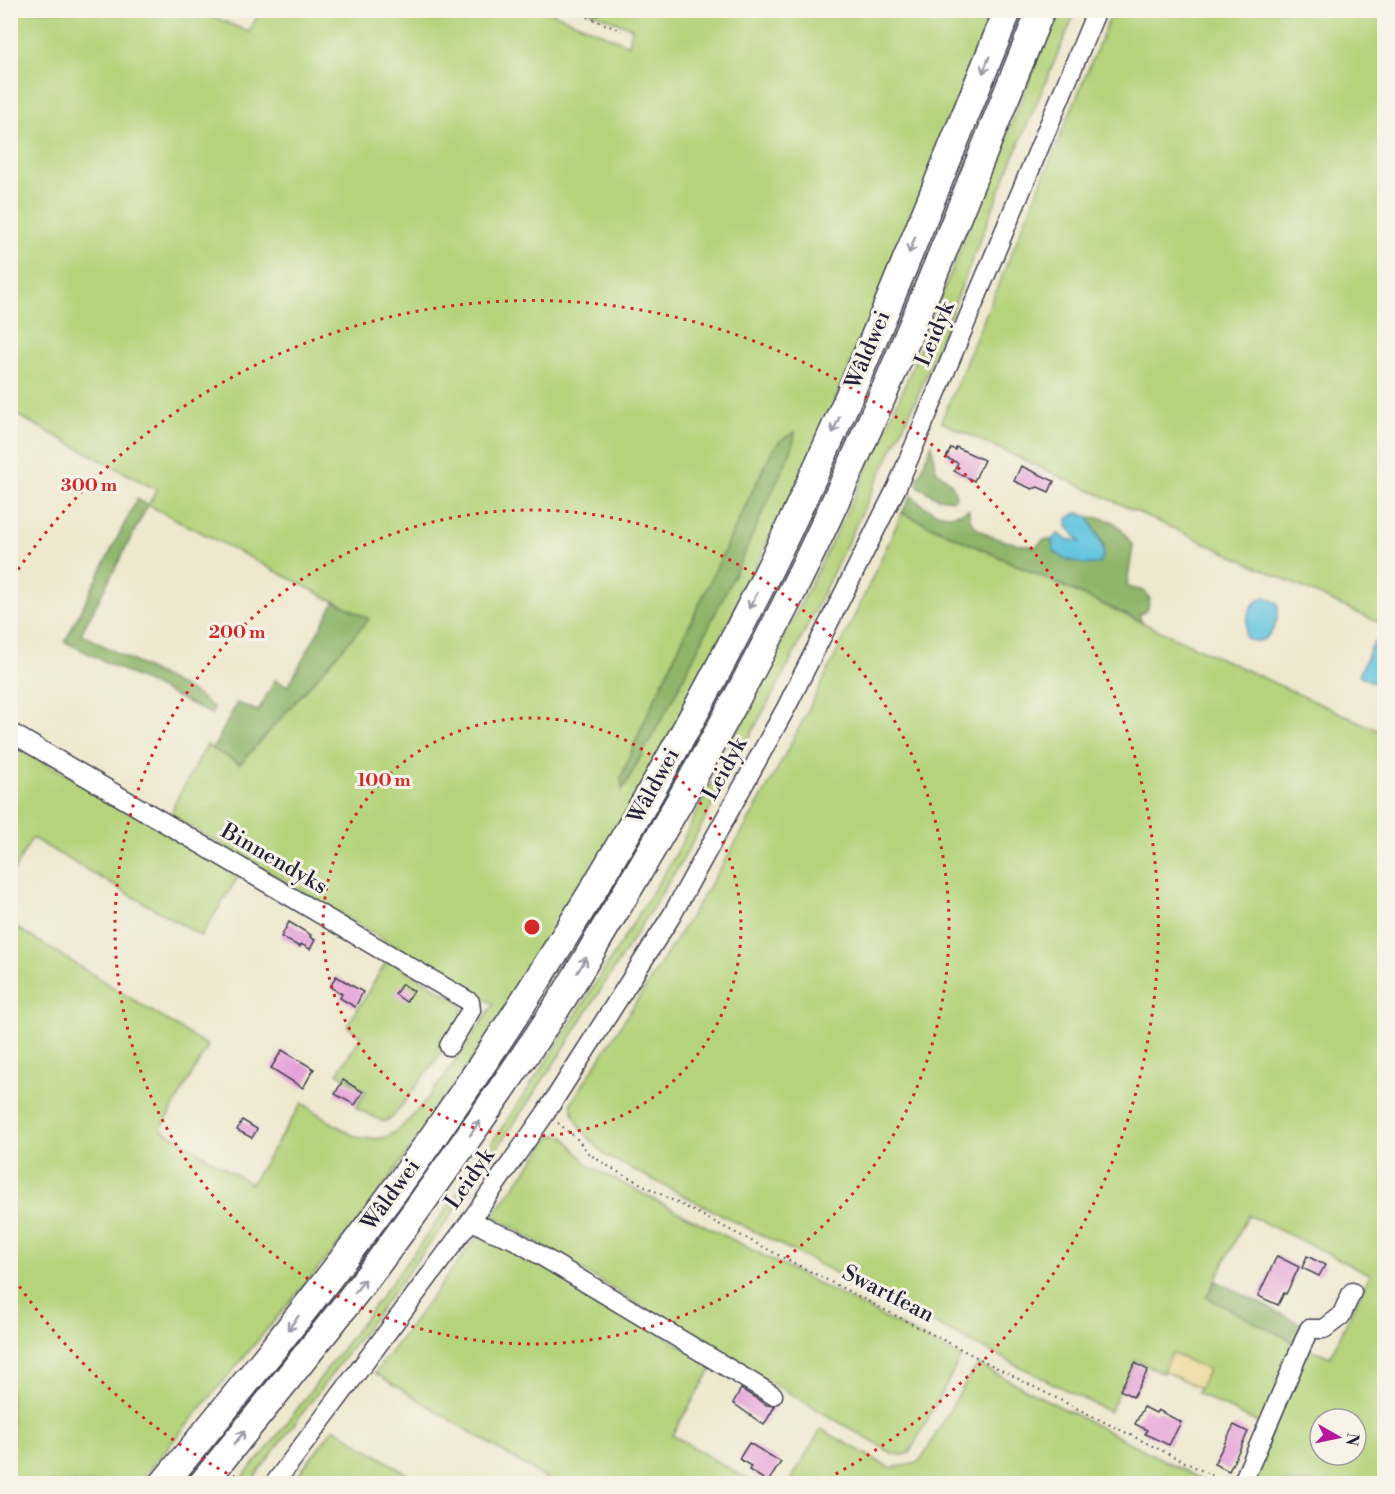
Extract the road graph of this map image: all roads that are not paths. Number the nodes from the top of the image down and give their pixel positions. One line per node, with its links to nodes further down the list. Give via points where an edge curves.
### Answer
1 (1008, 10): 9 (highway, Wâldwei, one-way to 9, via 827,445 761,584 635,820 540,977 435,1135 355,1244)
2 (1041, 10): 10 (highway, Wâldwei, one-way to 2, via 370,1273 459,1150 557,1006 654,847 784,607 839,492)
3 (1097, 10): 6 (street, Leidyk, via 891,498 786,708 672,915 546,1114)
4 (10, 732): 5 (street, Binnendyks, via 470,1002 471,1010)
5 (448, 1046)
6 (471, 1220): 8 (street, via 513,1239); 11 (street, Leidyk)
7 (1352, 1292): 12 (street, via 1341,1316 1324,1329 1309,1329)
8 (773, 1395)
9 (164, 1484)
10 (202, 1484)
11 (274, 1484)
12 (1242, 1484)

